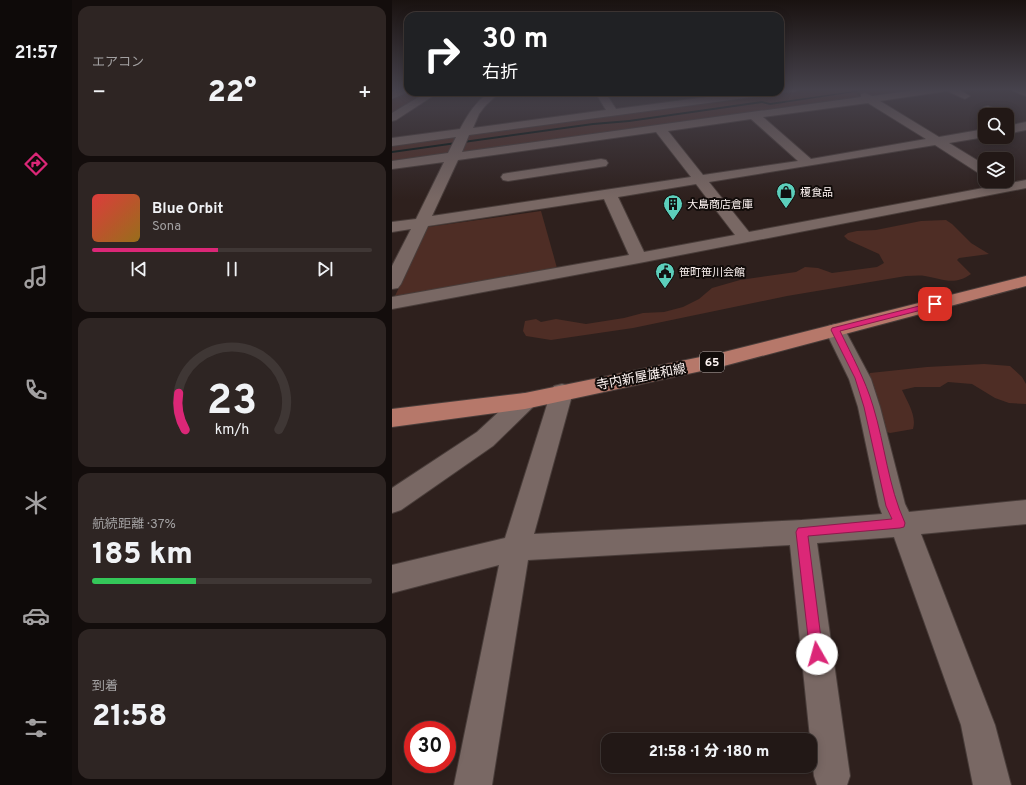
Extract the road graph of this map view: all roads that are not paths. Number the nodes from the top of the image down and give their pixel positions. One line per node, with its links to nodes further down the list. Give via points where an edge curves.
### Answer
1 (468, 126): 12 (street)
2 (544, 126): 12 (street)
3 (682, 126): 7 (street)
4 (765, 126): 15 (street)
5 (912, 126): 10 (street)
6 (1024, 127): 8 (street)
7 (660, 129): 13 (street); 20 (street)
8 (1014, 129)
9 (978, 134): 10 (street)
10 (937, 141): 15 (street); 17 (street)
11 (392, 142): 12 (street)
12 (459, 144): 13 (street); 16 (street); 28 (street)
13 (547, 144): 18 (street)
14 (601, 163): 18 (street)
15 (808, 163): 20 (street)
16 (392, 165)
17 (978, 167)
18 (557, 170): 19 (street); 27 (street)
19 (508, 177)
20 (700, 179): 25 (street); 30 (street)
21 (1014, 184): 22 (street)
22 (1026, 184)
23 (985, 188): 30 (street)
24 (1012, 188): 26 (street)
25 (609, 193): 27 (street); 31 (street)
26 (1026, 196)
27 (569, 200): 28 (street)
28 (422, 223): 29 (street); 33 (street)
29 (392, 227)
30 (745, 237): 31 (street)
31 (639, 258): 34 (street)
32 (1026, 281): 35 (main road, 寺内新屋雄和線 / 65)
33 (392, 284)
34 (392, 303)
35 (835, 330): 36 (main road, 寺内新屋雄和線 / 65, via 720,360); 41 (street, via 860,378 892,506)
36 (562, 392): 37 (main road, 寺内新屋雄和線 / 65); 43 (street)
37 (525, 401): 38 (main road, 寺内新屋雄和線 / 65); 39 (street, via 485,439)
38 (392, 418)
39 (392, 502)
40 (1026, 512): 41 (street)
41 (900, 523): 42 (street); 47 (street, via 909,539 978,725)
42 (802, 532): 43 (street); 45 (street)
43 (516, 548): 44 (street); 46 (street)
44 (392, 579)
45 (832, 776)
46 (473, 785)
47 (992, 785)

